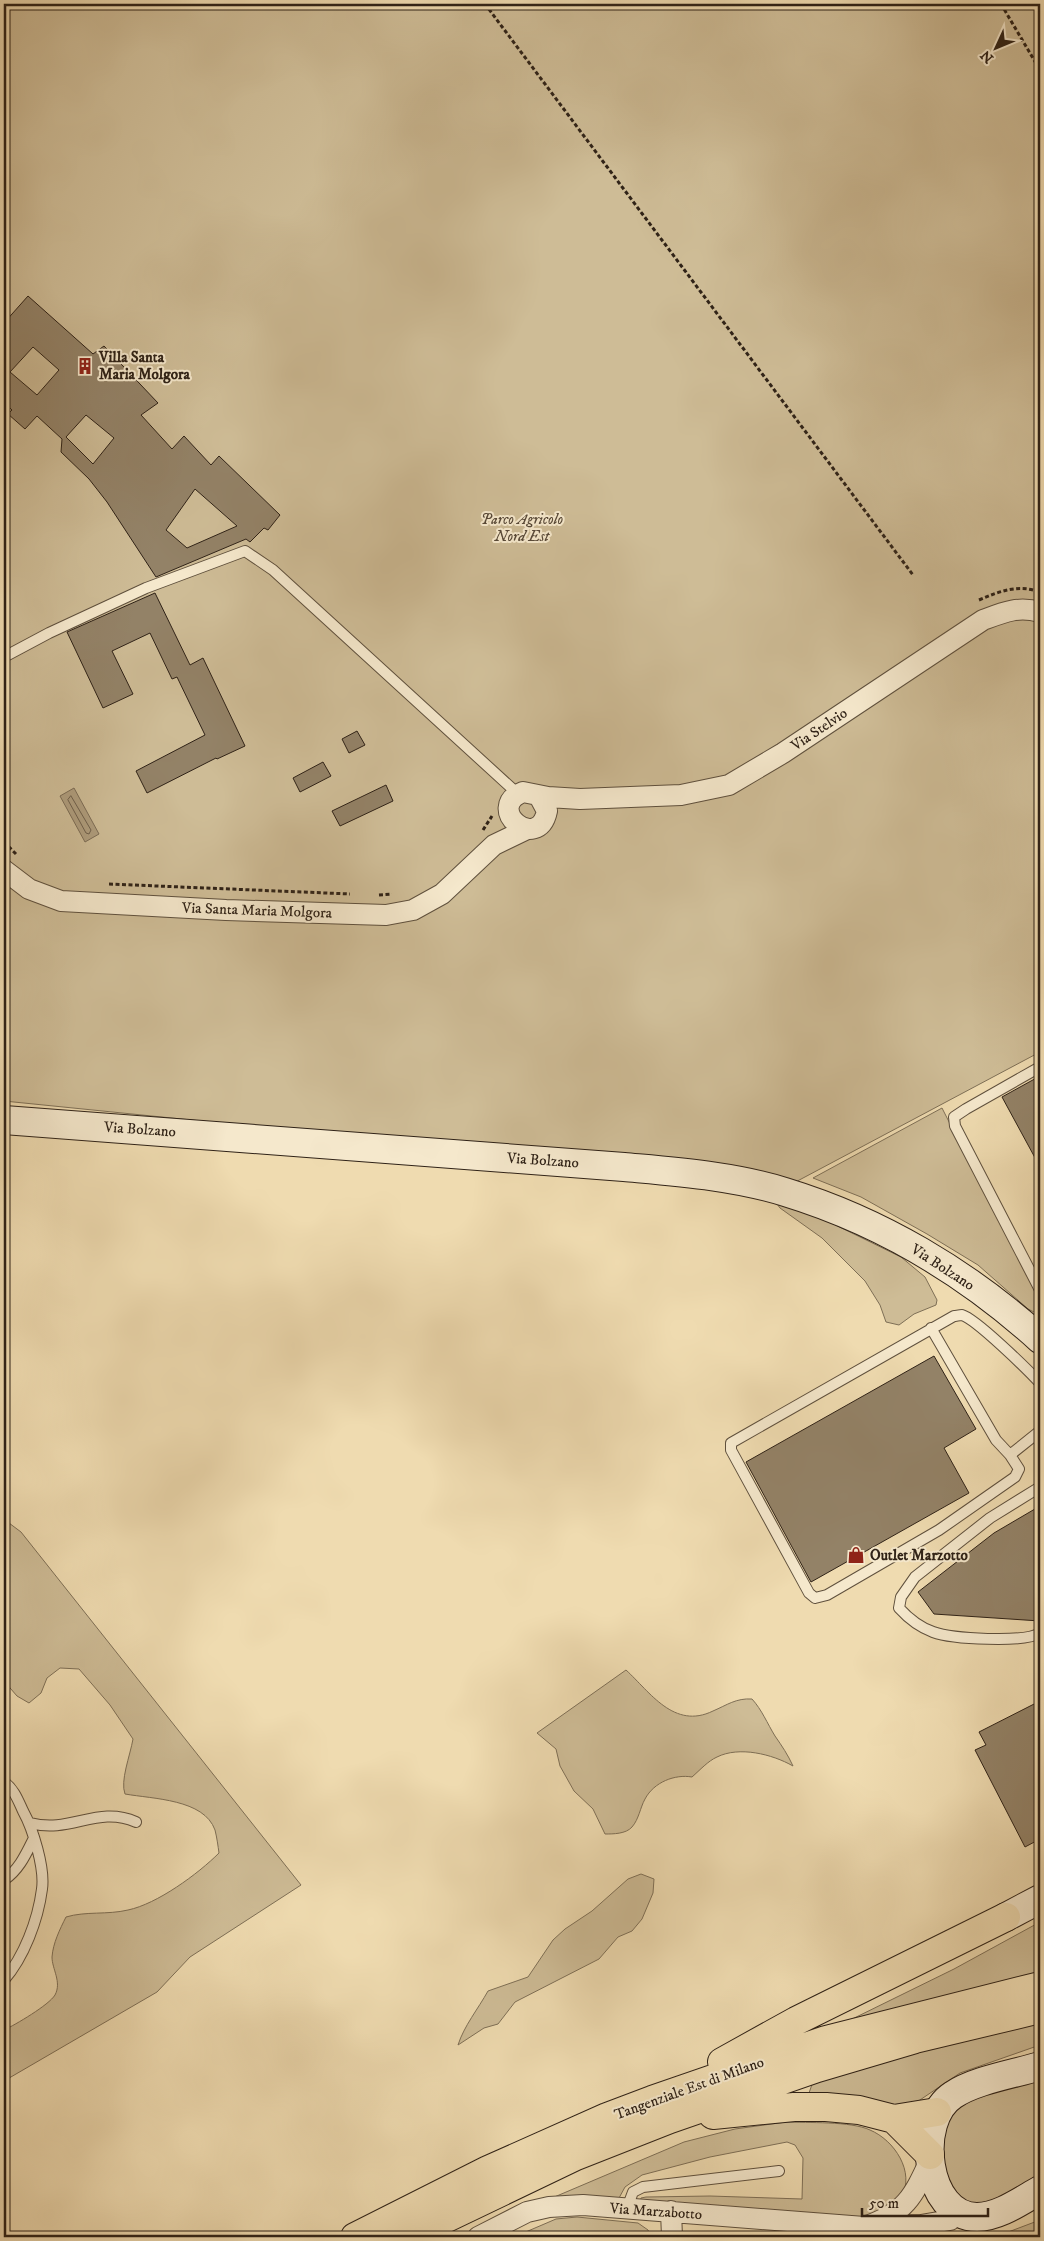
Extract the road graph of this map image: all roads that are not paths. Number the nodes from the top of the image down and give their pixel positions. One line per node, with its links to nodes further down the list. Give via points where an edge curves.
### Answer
1 (1040, 612): 5 (street, Via Stelvio, via 1026,608 1009,610 983,620 783,753 729,785 681,795)
2 (4, 657): 3 (lane, via 146,588 244,551 273,570)
3 (518, 794): 4 (street, via 529,792); 6 (street, via 511,802)
4 (540, 796): 5 (street, Via Stelvio); 7 (street, via 546,805)
5 (580, 799): 7 (street, Via Stelvio)
6 (509, 814): 8 (street, via 516,825); 9 (street)
7 (545, 817): 8 (street, via 539,826)
8 (527, 829): 9 (street)
9 (494, 846): 10 (street, Via Santa Maria Molgora, via 442,894 413,910 386,915 61,901 29,889)
10 (4, 870)
11 (1040, 1067): 13 (lane, via 954,1117 955,1126)
12 (4, 1120): 15 (street, Via Bolzano, via 624,1166 749,1183 822,1205 906,1243 986,1295)
13 (1040, 1290)
14 (931, 1328): 16 (lane, via 947,1318 962,1315 1015,1357); 18 (lane, via 996,1440); 18 (lane, via 731,1443 730,1450 809,1593 815,1598 827,1595 939,1530 1015,1477 1019,1469)
15 (1040, 1339)
16 (1040, 1383)
17 (1040, 1431): 18 (lane)
18 (1010, 1455)
19 (1040, 1487): 20 (lane, via 990,1518 915,1577 900,1596 899,1608 912,1621 935,1633 988,1640)
20 (1040, 1633)
21 (4, 1782): 23 (lane)
22 (136, 1822): 23 (lane, via 123,1816 106,1815 74,1825 45,1827)
23 (30, 1823): 24 (lane)
24 (34, 1838): 25 (lane, via 12,1875); 28 (lane, via 42,1888 28,1940 15,1967)
25 (4, 1880)
26 (1040, 1900): 27 (street)
27 (1006, 1917): 32 (highway, via 796,2021)
28 (4, 1980)
29 (1040, 1986): 32 (highway, Tangenziale Est di Milano, via 826,2040)
30 (1040, 2009): 32 (highway, Tangenziale Est di Milano, via 915,2039)
31 (1040, 2066): 33 (street, via 954,2094)
32 (661, 2109): 34 (highway, via 826,2107 859,2110); 45 (highway, Tangenziale Est di Milano, via 607,2117 488,2170); 46 (highway, Tangenziale Est di Milano, via 576,2156)
33 (937, 2112): 34 (highway); 35 (street, via 930,2134)
34 (894, 2120): 35 (highway)
35 (931, 2157): 39 (street, via 938,2189); 43 (street, Via Marzabotto, via 921,2180 903,2206 890,2218)
36 (779, 2171): 38 (lane, via 643,2186 633,2192)
37 (1040, 2190): 41 (street)
38 (627, 2208): 40 (street, Via Marzabotto); 44 (street, Via Marzabotto, via 549,2207 527,2212)
39 (956, 2209): 41 (street, via 972,2216); 43 (street, Via Marzabotto, via 950,2220 937,2223)
40 (671, 2211): 42 (street, Via Marzabotto); 47 (street)
41 (984, 2216): 49 (street, via 941,2234)
42 (841, 2226): 43 (street, Via Marzabotto); 48 (street, Via Marzabotto, via 871,2236)
43 (864, 2227)
44 (485, 2236)
45 (355, 2237)
46 (407, 2237)
47 (672, 2237)
48 (890, 2237)
49 (921, 2237)

